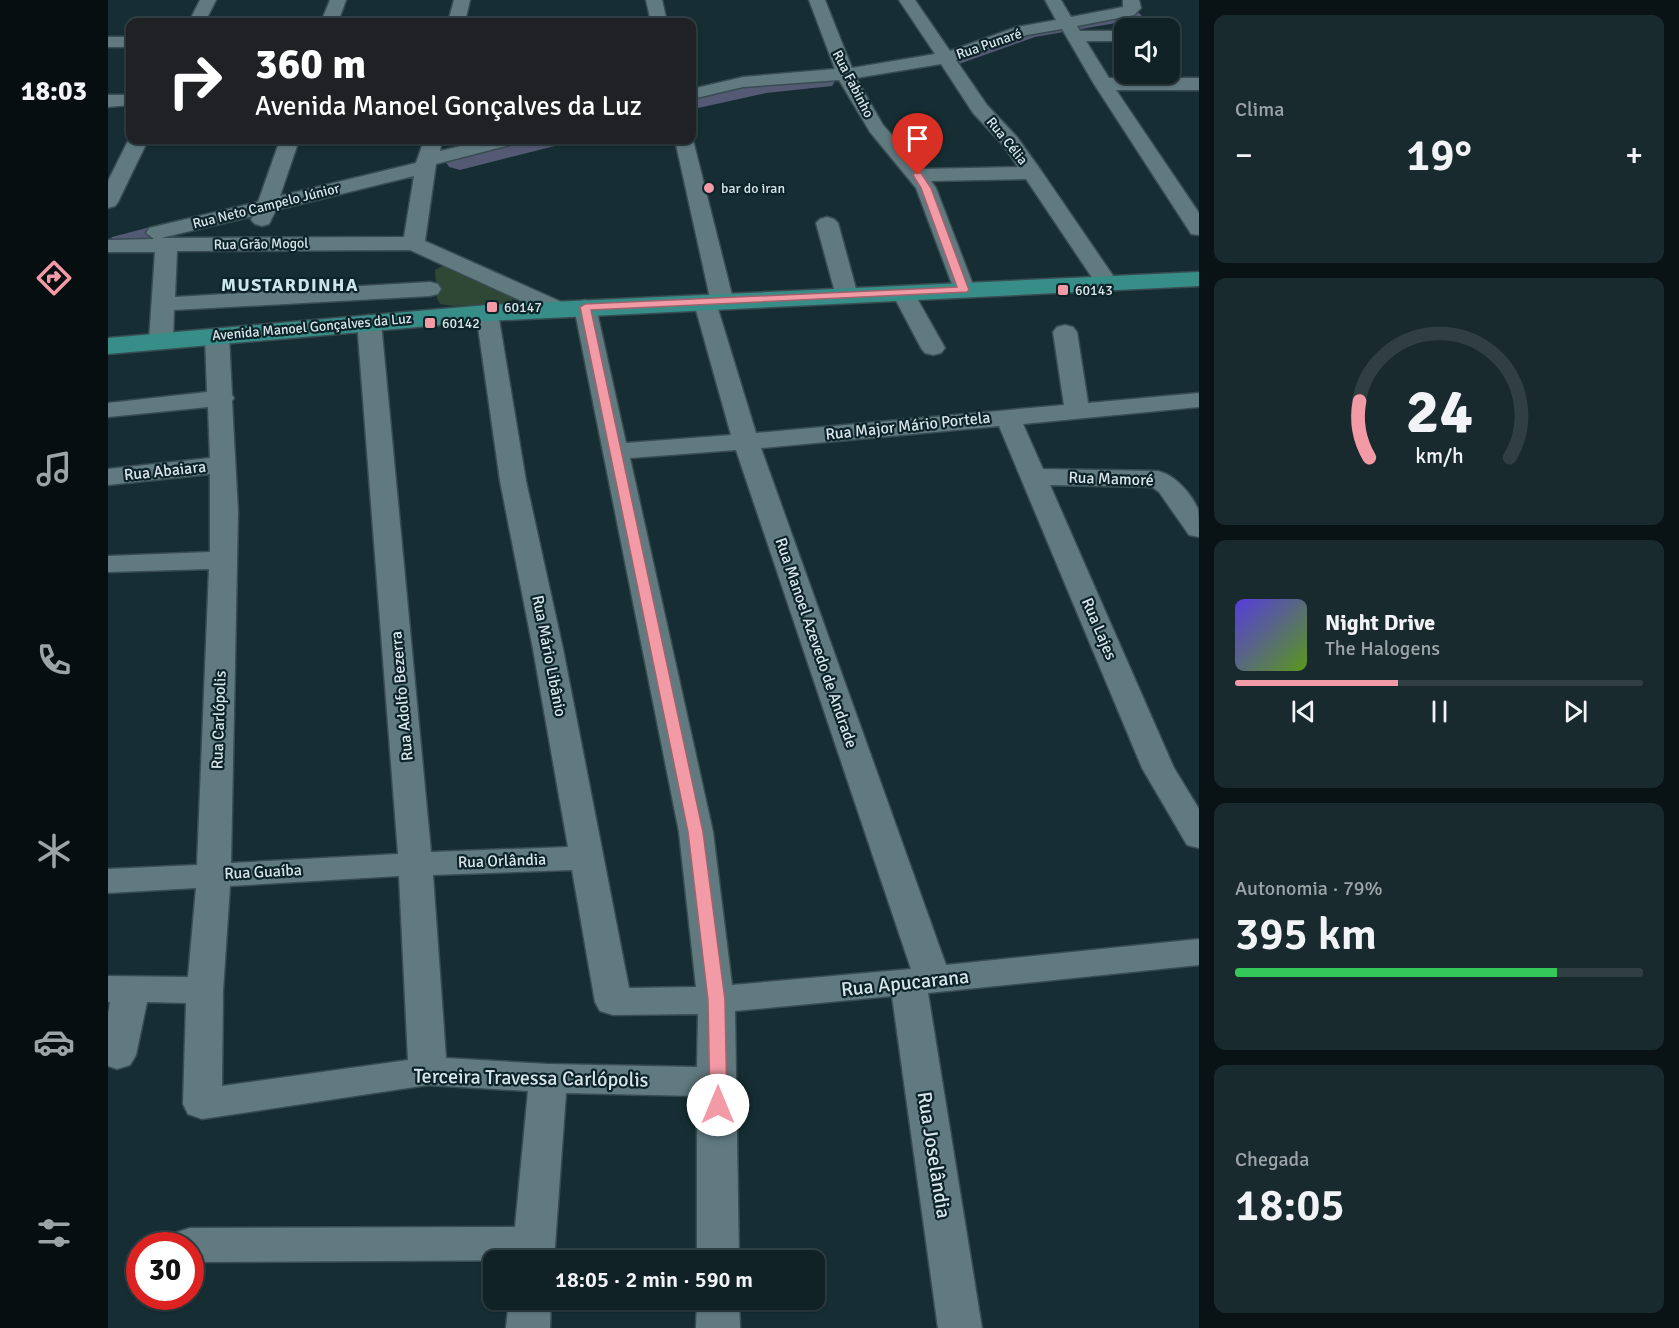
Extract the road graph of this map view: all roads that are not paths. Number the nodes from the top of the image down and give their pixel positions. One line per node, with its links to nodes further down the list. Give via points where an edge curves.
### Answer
1 (208, 0): 9 (street)
2 (338, 0): 10 (street)
3 (462, 0): 11 (street)
4 (654, 0): 12 (street)
5 (817, 0): 18 (street, Rua Fabinho)
6 (907, 0): 17 (street, Rua Célia)
7 (1053, 0): 13 (street)
8 (1131, 0): 13 (street, via 1131,10)
9 (199, 18)
10 (331, 18)
11 (458, 18)
12 (658, 18)
13 (1070, 28): 14 (street); 17 (street, Rua Punaré, via 999,38); 19 (street)
14 (1114, 34)
15 (108, 42): 16 (street)
16 (126, 42)
17 (946, 58): 18 (street); 31 (street, Rua Célia, via 980,109 1010,141)
18 (846, 74): 21 (street, via 743,82); 32 (street, Rua Fabinho, via 869,119)
19 (1102, 84): 20 (street); 36 (street)
20 (1199, 84)
21 (696, 93)
22 (126, 100): 23 (street)
23 (108, 101)
24 (134, 144): 29 (street)
25 (288, 144): 34 (street)
26 (432, 144): 30 (street)
27 (494, 144): 30 (street, Rua Neto Campelo Júnior)
28 (686, 144): 47 (street, Rua Manoel Azevedo de Andrade)
29 (118, 161): 33 (street)
30 (426, 164): 34 (street, Rua Neto Campelo Júnior); 40 (street)
31 (1032, 173): 32 (street); 42 (street, Rua Célia)
32 (918, 175): 44 (street, Rua Fabinho)
33 (108, 202)
34 (267, 206): 37 (street); 38 (street, Rua Neto Campelo Júnior)
35 (827, 223): 46 (street)
36 (1199, 229)
37 (255, 243): 39 (street, Rua Grão Mogol); 40 (street, Rua Grão Mogol)
38 (108, 246): 39 (street, Rua Grão Mogol)
39 (166, 246): 48 (street)
40 (424, 248): 43 (street); 49 (street)
41 (1199, 279): 42 (main road, Avenida Manoel Gonçalves da Luz)
42 (1107, 283): 44 (main road, Avenida Manoel Gonçalves da Luz)
43 (430, 289): 48 (street); 51 (street)
44 (964, 290): 45 (main road, Avenida Manoel Gonçalves da Luz)
45 (903, 293): 46 (main road, Avenida Manoel Gonçalves da Luz); 57 (street)
46 (847, 296): 47 (main road, Avenida Manoel Gonçalves da Luz)
47 (714, 303): 49 (main road, Avenida Manoel Gonçalves da Luz); 63 (street, Rua Manoel Azevedo de Andrade)
48 (163, 304): 55 (street)
49 (572, 308): 50 (main road, Avenida Manoel Gonçalves da Luz); 64 (street)
50 (487, 313): 51 (main road, Avenida Manoel Gonçalves da Luz); 72 (street, Rua Mário Libânio, via 513,481)
51 (428, 317): 52 (main road, Avenida Manoel Gonçalves da Luz)
52 (369, 322): 54 (main road, Avenida Manoel Gonçalves da Luz); 73 (street, Rua Adolfo Bezerra)
53 (1065, 333): 61 (street)
54 (217, 336): 55 (main road, Avenida Manoel Gonçalves da Luz); 58 (street, Rua Carlópolis)
55 (161, 341): 56 (main road, Avenida Manoel Gonçalves da Luz)
56 (108, 346)
57 (933, 348)
58 (222, 398): 60 (street); 65 (street, Rua Carlópolis)
59 (1199, 400): 61 (street, Rua Major Mário Portela)
60 (108, 410)
61 (1077, 410): 62 (street, Rua Major Mário Portela)
62 (1006, 417): 63 (street, Rua Major Mário Portela); 67 (street, Rua Lajes)
63 (746, 442): 64 (street, Rua Major Mário Portela); 77 (street, Rua Manoel Azevedo de Andrade)
64 (616, 451): 81 (street, via 696,832)
65 (222, 465): 66 (street, Rua Abaiara); 69 (street, Rua Carlópolis)
66 (108, 477)
67 (1034, 477): 68 (street, Rua Mamoré, via 1158,479 1168,486); 71 (street, Rua Lajes, via 1158,768)
68 (1199, 529)
69 (223, 560): 70 (street); 74 (street, Rua Carlópolis)
70 (108, 564)
71 (1199, 837)
72 (587, 858): 73 (street, Rua Orlândia); 80 (street, Rua Mário Libânio)
73 (417, 864): 74 (street, Rua Guaíba); 83 (street, Rua Adolfo Bezerra)
74 (214, 874): 75 (street, Rua Guaíba); 79 (street, Rua Carlópolis)
75 (108, 881)
76 (1199, 952): 77 (street, Rua Apucarana)
77 (920, 981): 81 (street, Rua Apucarana); 95 (street, Rua Joselândia)
78 (120, 988): 79 (street); 82 (street)
79 (205, 991): 86 (street, Rua Carlópolis)
80 (612, 998): 81 (street, Rua Apucarana, via 617,1003)
81 (716, 1000): 85 (street)
82 (117, 1055)
83 (428, 1071): 84 (street, Terceira Travessa Carlópolis); 86 (street, Terceira Travessa Carlópolis)
84 (548, 1078): 85 (street, Terceira Travessa Carlópolis); 88 (street)
85 (718, 1082): 89 (street)
86 (202, 1104)
87 (204, 1245): 90 (street)
88 (534, 1250)
89 (718, 1250)
90 (483, 1251)
91 (529, 1310): 93 (street)
92 (718, 1310): 94 (street)
93 (528, 1328)
94 (718, 1328)
95 (960, 1328)

